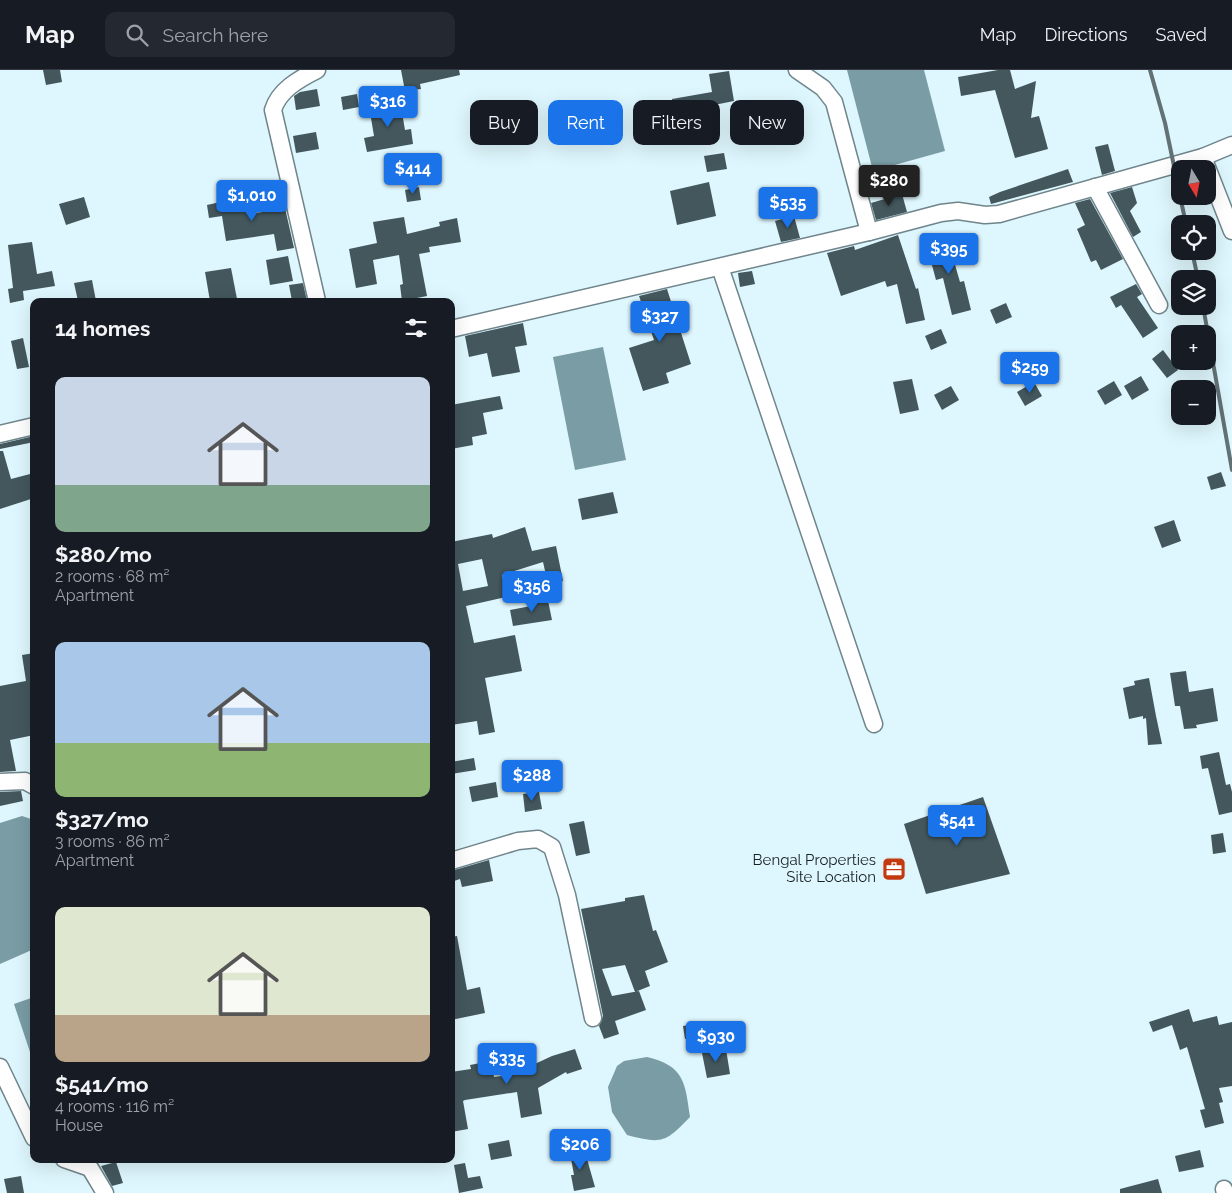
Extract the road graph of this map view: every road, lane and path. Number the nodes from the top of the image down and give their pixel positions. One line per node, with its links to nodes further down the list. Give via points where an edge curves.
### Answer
1 (317, 70): 9 (street, via 284,91 273,110)
2 (797, 70): 7 (street, via 823,88 834,102)
3 (1232, 144): 4 (street)
4 (1203, 157): 5 (street); 6 (street)
5 (1096, 187): 7 (street, via 999,214 941,213); 10 (street)
6 (1232, 231)
7 (869, 232): 8 (street)
8 (720, 267): 11 (street); 14 (street)
9 (317, 298)
10 (1159, 305)
11 (455, 328)
12 (30, 427): 13 (street)
13 (0, 434)
14 (874, 724)
15 (0, 782): 16 (street, via 24,781)
16 (30, 784)
17 (455, 860): 18 (street, via 518,840 538,839 552,847 567,895)
18 (593, 1018)
19 (0, 1067): 20 (street)
20 (30, 1130)
21 (76, 1163): 22 (street, via 90,1168)
22 (105, 1193)

